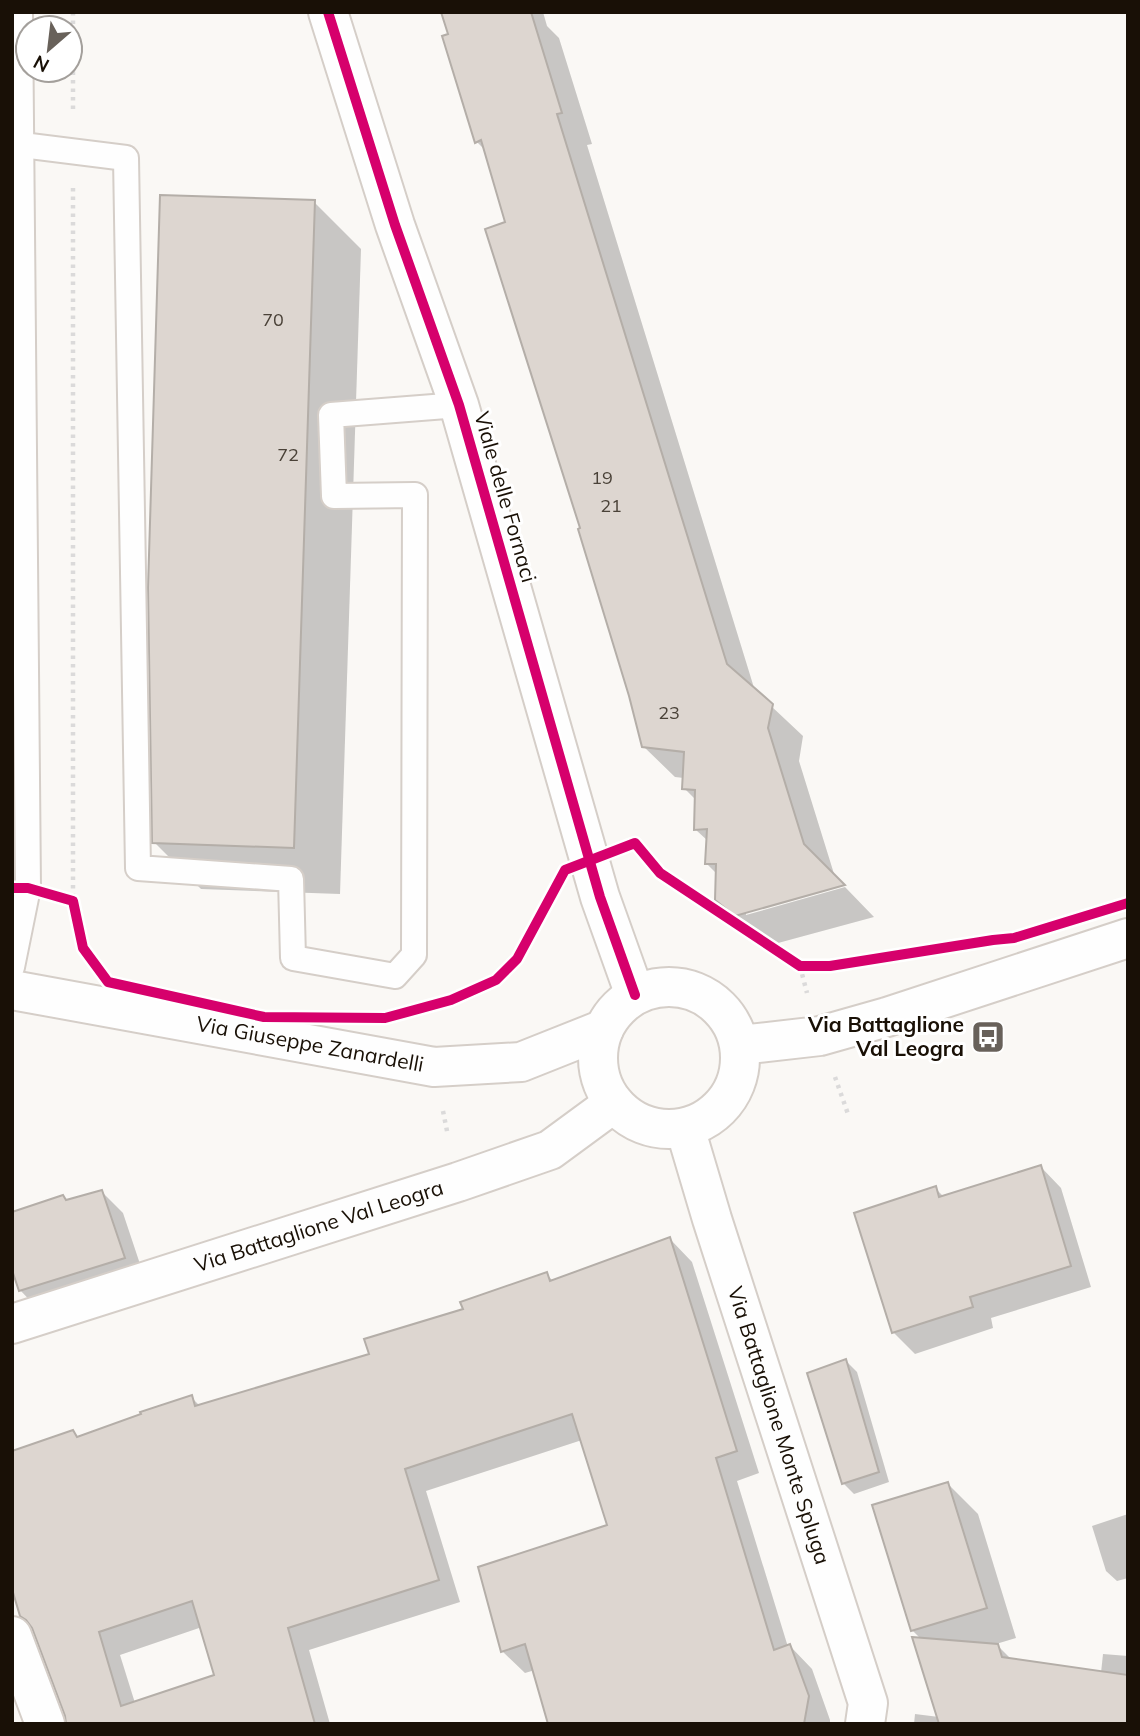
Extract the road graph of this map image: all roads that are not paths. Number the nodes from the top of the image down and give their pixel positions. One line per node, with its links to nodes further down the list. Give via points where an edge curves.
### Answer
1 (20, 12): 3 (lane)
2 (328, 12): 5 (street, Viale delle Fornaci, via 395,225)
3 (18, 136): 4 (lane); 5 (lane, via 73,151 126,158 138,868 291,879 293,958 395,976 414,955 415,495 334,496 331,415)
4 (18, 318): 6 (lane)
5 (459, 405): 10 (street, Viale delle Fornaci, via 600,897)
6 (20, 734): 8 (lane, via 28,888)
7 (1128, 938): 12 (street, via 820,1036)
8 (12, 967)
9 (12, 990): 11 (street, Via Giuseppe Zanardelli, via 434,1067 521,1062)
10 (635, 995): 11 (street, via 612,1015); 12 (street, via 668,986 700,994 727,1015)
11 (604, 1029): 13 (street, via 598,1054 601,1080)
12 (740, 1045): 14 (street, via 740,1073 729,1098 709,1118)
13 (614, 1102): 14 (street, via 646,1125); 15 (street, Via Battaglione Val Leogra, via 550,1150)
14 (685, 1128): 18 (street, Via Battaglione Monte Spluga, via 869,1703)
15 (12, 1324)
16 (12, 1636): 17 (street)
17 (45, 1724)
18 (865, 1724)

